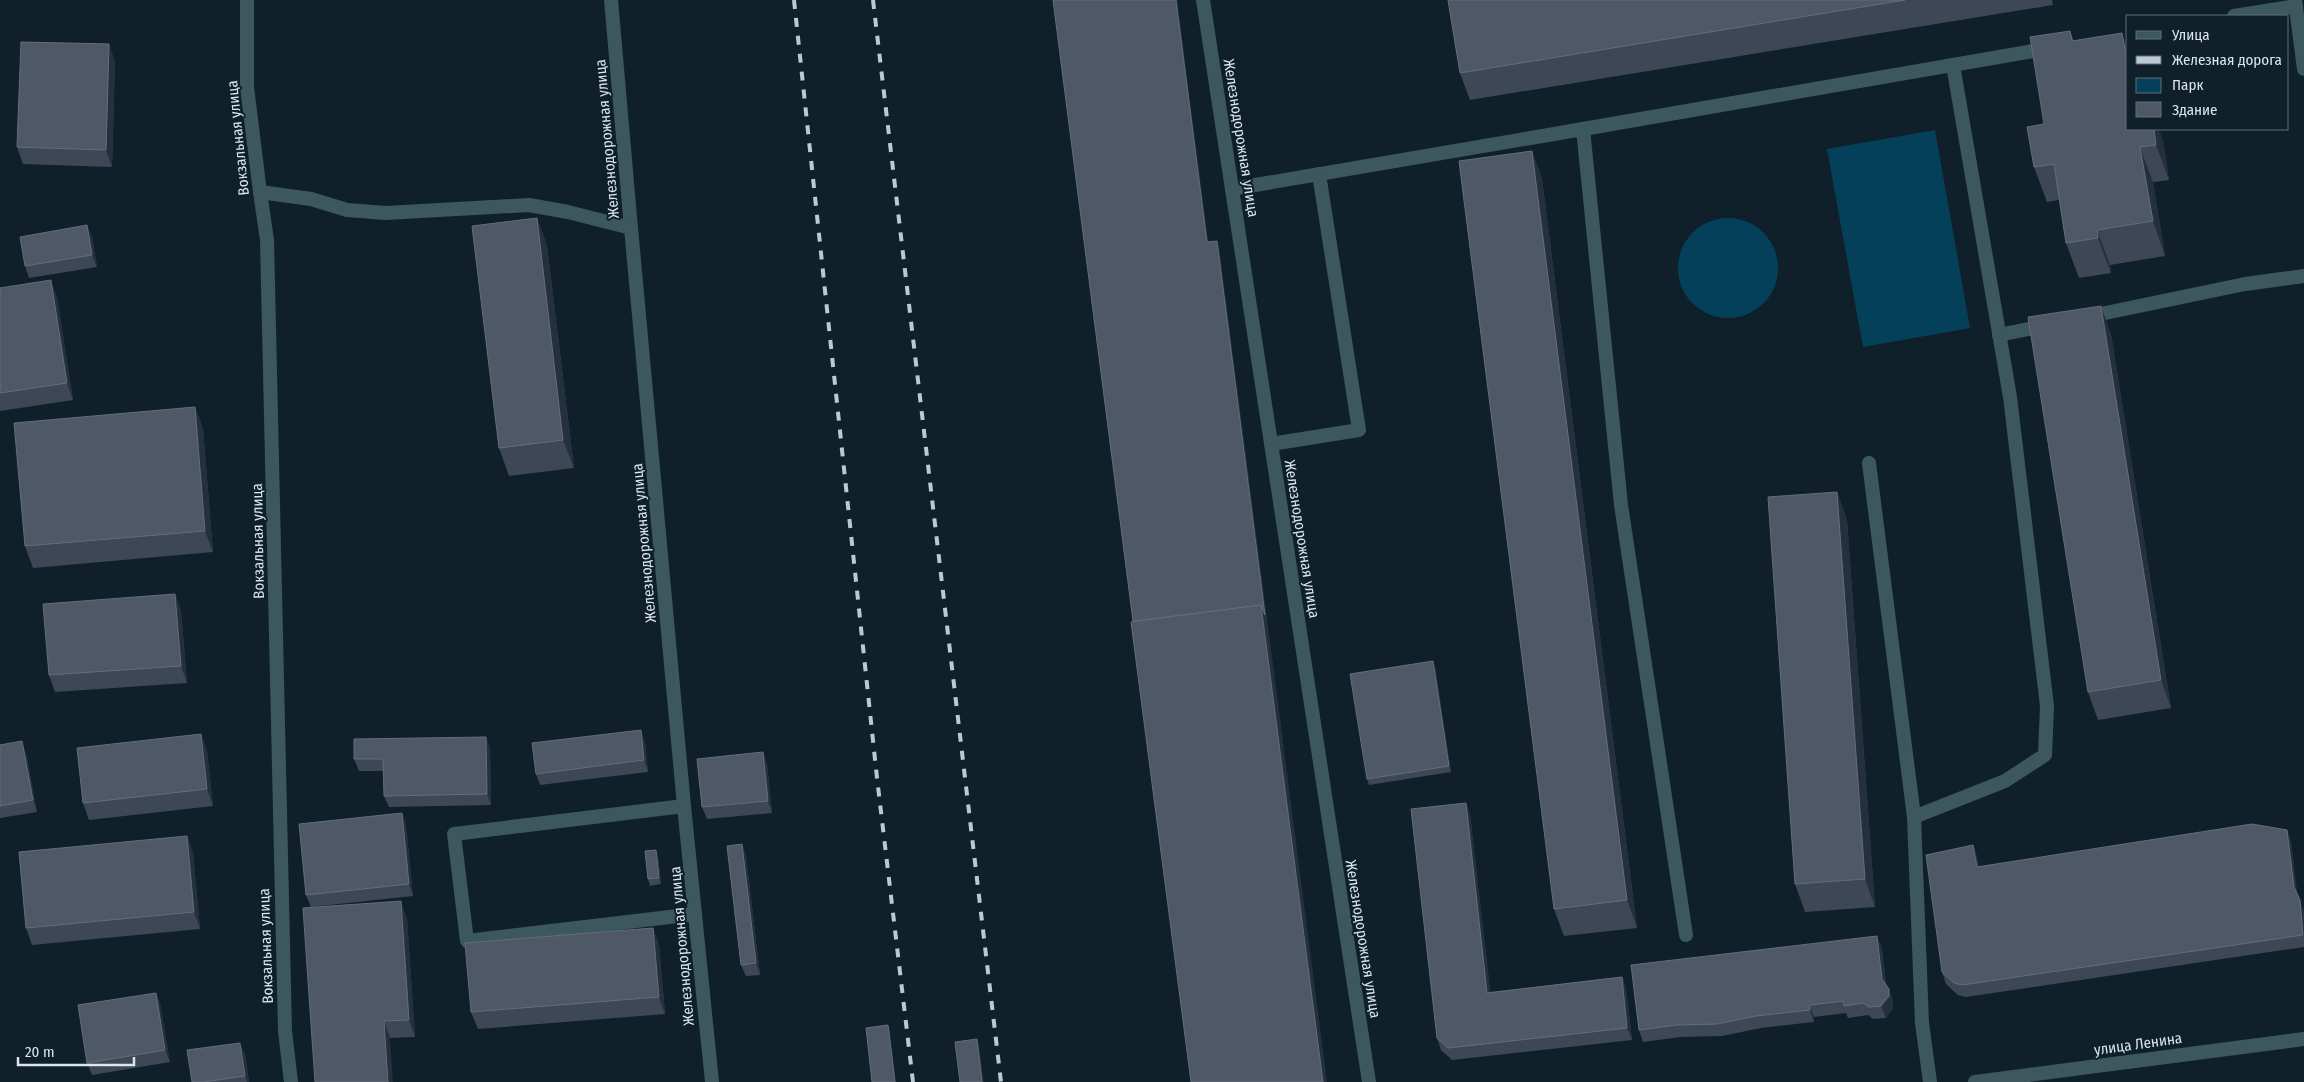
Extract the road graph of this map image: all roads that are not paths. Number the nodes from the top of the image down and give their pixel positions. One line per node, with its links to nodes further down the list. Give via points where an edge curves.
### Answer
1 (247, 0): 12 (street, Вокзальная улица, via 247,88)
2 (611, 0): 13 (street, Железнодорожная улица)
3 (1203, 0): 11 (street, Железнодорожная улица)
4 (2295, 3): 5 (street); 8 (street)
5 (2239, 15)
6 (2063, 46): 7 (street)
7 (1953, 65): 9 (street); 15 (street)
8 (2304, 69)
9 (1584, 129): 10 (street); 21 (street, via 1621,505)
10 (1319, 174): 11 (street); 16 (street, via 1359,430)
11 (1232, 189): 16 (street, Железнодорожная улица)
12 (260, 192): 13 (street, via 311,199 347,210 386,213 529,205); 23 (street, Вокзальная улица, via 267,240 285,1031)
13 (631, 228): 18 (street, Железнодорожная улица)
14 (2304, 276): 15 (street, via 2245,284)
15 (1999, 335): 19 (street, via 2010,397 2047,706 2046,755 2005,781)
16 (1271, 444): 25 (street, Железнодорожная улица)
17 (1869, 463): 19 (street)
18 (684, 806): 20 (street, Железнодорожная улица); 20 (street, via 454,834 467,941)
19 (1914, 817): 26 (street, via 1922,1023)
20 (695, 914): 24 (street, Железнодорожная улица)
21 (1686, 935)
22 (2304, 1039): 27 (street, улица Ленина)
23 (291, 1082)
24 (712, 1082)
25 (1369, 1082)
26 (1930, 1082)
27 (1976, 1082)

